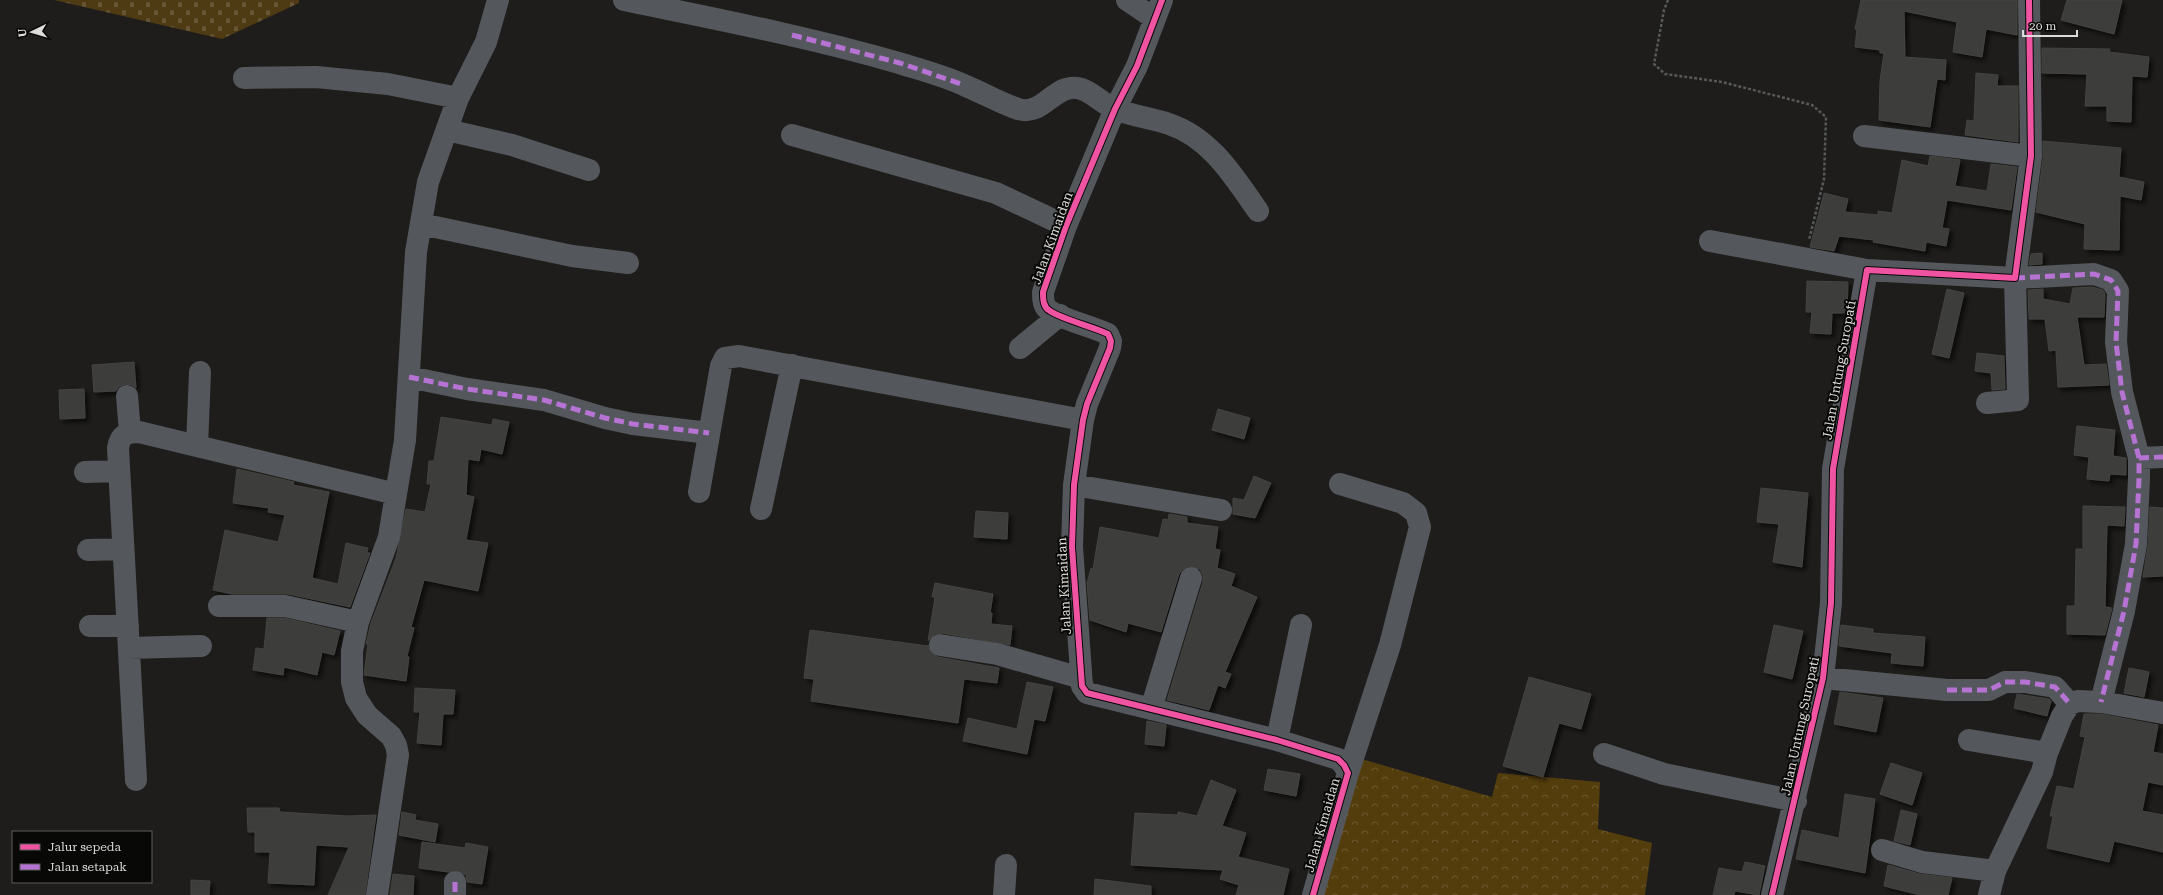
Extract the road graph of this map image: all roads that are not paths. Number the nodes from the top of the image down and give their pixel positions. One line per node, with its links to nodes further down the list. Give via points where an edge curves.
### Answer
1 (498, 0): 7 (street, via 486,42)
2 (624, 0): 8 (street, via 792,35 900,63 964,85 1019,109 1031,110 1070,88 1082,88)
3 (1127, 0): 5 (street)
4 (2029, 0): 12 (street)
5 (1158, 10): 8 (street, Jalan Kimaidan, via 1137,66)
6 (244, 78): 7 (street, via 316,77 388,84)
7 (458, 98): 9 (street)
8 (1115, 109): 14 (street, via 1171,124 1197,137 1217,155); 16 (street, Jalan Kimaidan)
9 (447, 130): 13 (street, via 512,145); 15 (street, via 428,182)
10 (792, 135): 16 (street, via 996,193)
11 (1864, 136): 12 (street)
12 (2031, 156): 20 (street)
13 (589, 170)
14 (1258, 211)
15 (421, 224): 18 (street, via 572,256); 25 (street, via 416,252)
16 (1066, 226): 21 (street, Jalan Kimaidan, via 1042,300 1049,311)
17 (1710, 241): 19 (street)
18 (628, 263)
19 (1867, 270): 20 (street); 54 (street, Jalan Untung Suropati, via 1833,469 1831,603)
20 (2015, 278): 27 (street, via 2018,400); 33 (street, via 2094,274 2111,280 2118,291 2116,342 2122,392)
21 (1060, 315): 22 (street); 28 (street, Jalan Kimaidan, via 1103,331 1108,334 1111,341)
22 (1020, 348)
23 (792, 365): 28 (street); 30 (street, via 739,356 725,358 721,366); 40 (street)
24 (200, 372): 31 (street)
25 (409, 376): 30 (street, via 467,389 544,400 633,424); 39 (street, via 405,440)
26 (127, 396): 29 (street)
27 (1988, 403)
28 (1083, 420): 37 (street, Jalan Kimaidan)
29 (130, 432): 31 (street); 34 (street, via 119,440)
30 (709, 433): 38 (street)
31 (197, 446): 39 (street)
32 (2163, 457): 33 (street)
33 (2139, 458): 55 (street, via 2136,544 2124,611)
34 (119, 471): 35 (street); 42 (street)
35 (85, 472)
36 (1340, 484): 63 (street, via 1403,503 1416,513 1420,527 1390,645)
37 (1074, 485): 41 (street); 53 (street, Jalan Kimaidan, via 1072,547)
38 (699, 492)
39 (396, 494): 46 (street, via 389,537)
40 (761, 510)
41 (1221, 510)
42 (122, 549): 43 (street); 48 (street)
43 (88, 550)
44 (1191, 578): 57 (street)
45 (219, 606): 46 (street, via 285,606)
46 (358, 622): 69 (street, via 352,651 352,682 356,698 367,715 391,736 398,755)
47 (90, 626): 48 (street)
48 (128, 626): 52 (street)
49 (1301, 626): 59 (street)
50 (940, 645): 53 (street, via 998,654)
51 (201, 646): 52 (street)
52 (129, 648): 64 (street)
53 (1081, 678): 57 (street, Jalan Kimaidan, via 1082,686 1087,693)
54 (1823, 678): 56 (street, via 1947,690 1989,690 2005,682 2025,682 2056,687); 65 (street, Jalan Untung Suropati)
55 (2101, 702): 56 (street, via 2078,701); 58 (street)
56 (2070, 704): 61 (street, via 2062,716)
57 (1151, 709): 59 (street, Jalan Kimaidan)
58 (2163, 713)
59 (1276, 740): 63 (street, Jalan Kimaidan, via 1338,759)
60 (1969, 740): 61 (street)
61 (2047, 752): 68 (street, via 2042,772)
62 (1604, 754): 65 (street, via 1664,774)
63 (1348, 774): 71 (street, Jalan Kimaidan)
64 (136, 780)
65 (1796, 801): 72 (street, Jalan Untung Suropati)
66 (1882, 850): 68 (street, via 1922,862)
67 (1006, 865): 70 (street)
68 (1995, 871): 73 (street)
69 (377, 895)
70 (1004, 895)
71 (1314, 895)
72 (1772, 895)
73 (1989, 895)

